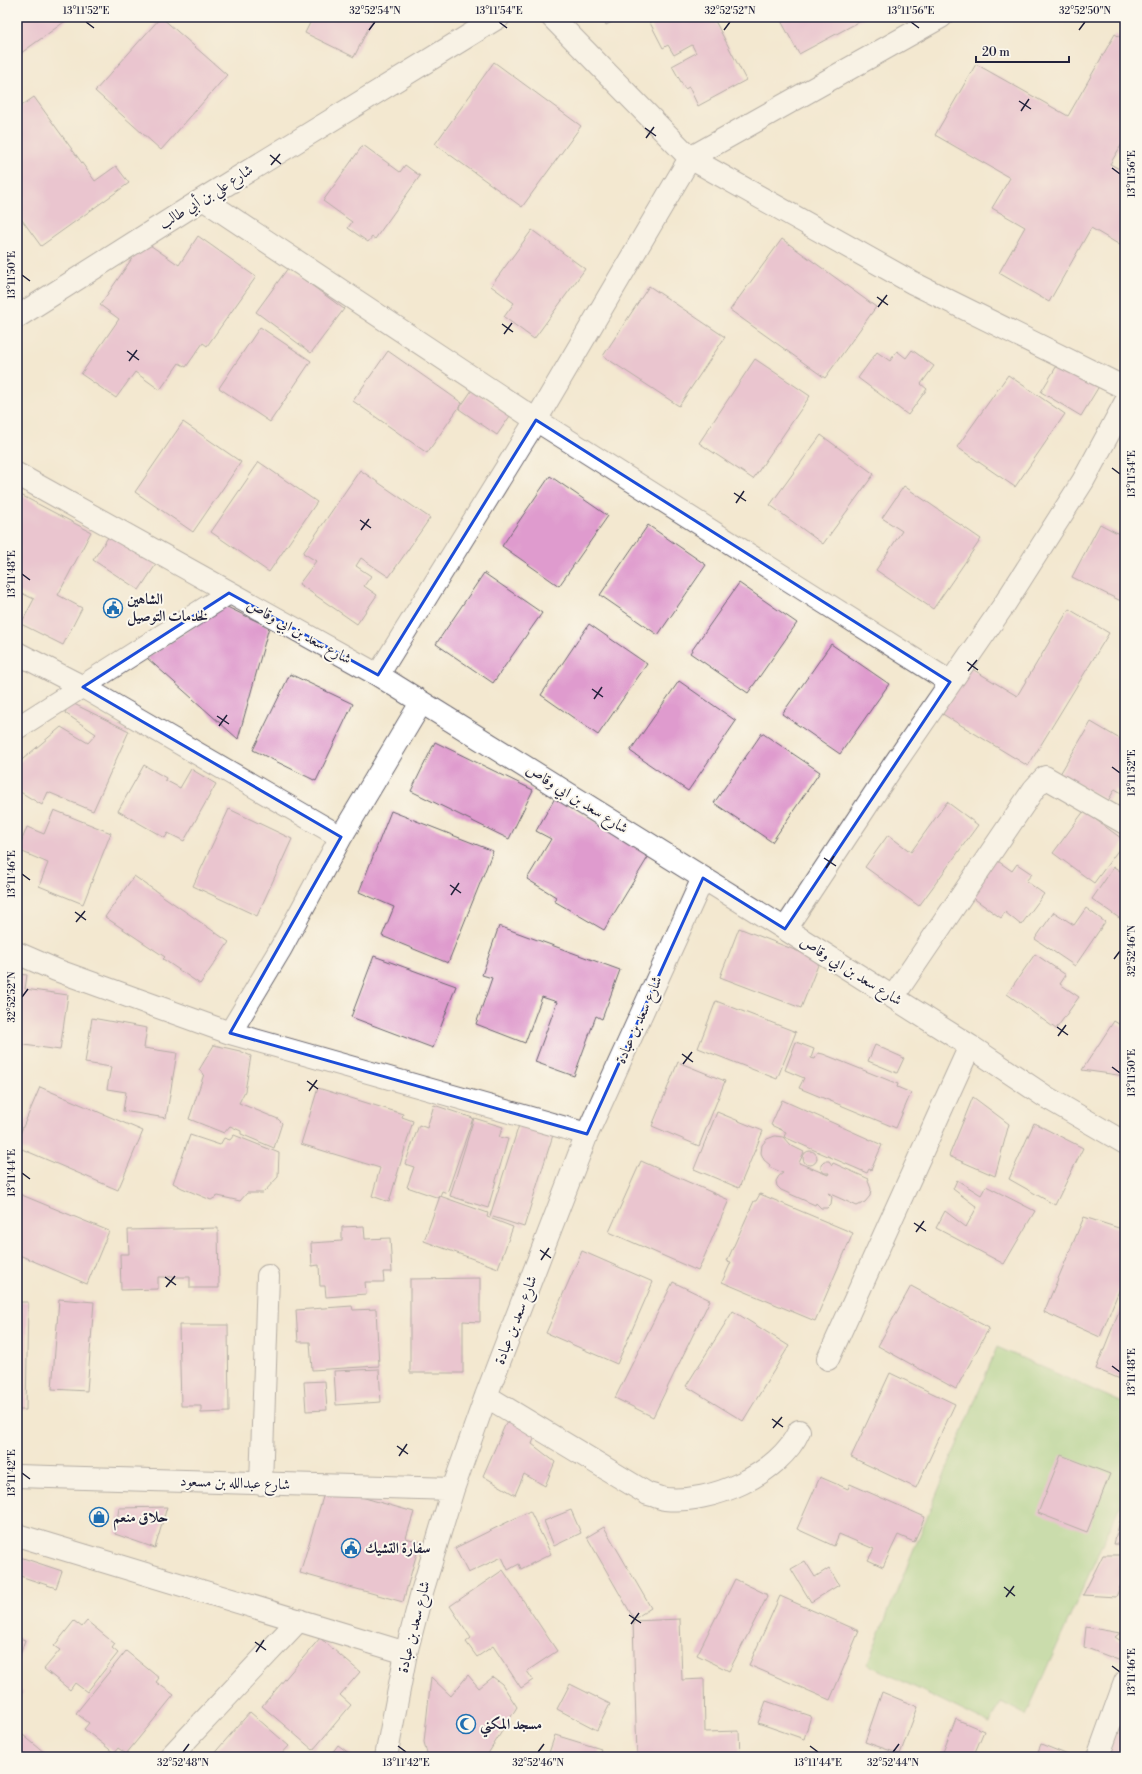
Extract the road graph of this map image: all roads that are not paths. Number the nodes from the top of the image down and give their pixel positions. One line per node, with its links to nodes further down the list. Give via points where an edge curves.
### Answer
1 (499, 17): 5 (street, شارع علي بن أبي طالب)
2 (552, 17): 4 (street)
3 (941, 17): 4 (street)
4 (690, 158): 7 (street, via 913,283); 9 (street)
5 (203, 199): 6 (street, شارع علي بن أبي طالب); 9 (street)
6 (17, 317)
7 (1125, 388)
8 (1125, 403): 14 (street, via 1083,481 1004,605)
9 (536, 420): 13 (street); 14 (street)
10 (17, 474): 11 (street, شارع سعد بن ابي وقاص)
11 (229, 593): 13 (street, شارع سعد بن ابي وقاص); 15 (street)
12 (17, 653): 15 (street)
13 (378, 675): 16 (street, شارع سعد بن ابي وقاص)
14 (950, 682): 21 (street)
15 (83, 687): 17 (street); 19 (street)
16 (421, 703): 19 (street); 20 (street, شارع سعد بن ابي وقاص)
17 (17, 728)
18 (1125, 823): 23 (street, via 1044,777)
19 (341, 837): 24 (street, via 281,948)
20 (703, 878): 21 (street, شارع سعد بن ابي وقاص); 26 (street, شارع سعد بن عبادة)
21 (785, 929): 23 (street, شارع سعد بن ابي وقاص)
22 (17, 953): 24 (street, via 56,970)
23 (894, 997): 25 (street, شارع سعد بن ابي وقاص)
24 (230, 1033): 26 (street)
25 (970, 1046): 27 (street, شارع سعد بن ابي وقاص, via 1046,1097); 29 (street)
26 (587, 1134): 30 (street, شارع سعد بن عبادة)
27 (1124, 1141)
28 (268, 1276): 33 (street)
29 (828, 1359)
30 (486, 1396): 31 (street, via 648,1494 664,1499 706,1496 744,1481 786,1453); 34 (street, شارع سعد بن عبادة)
31 (799, 1431)
32 (17, 1476): 33 (street, شارع عبدالله بن مسعود)
33 (261, 1484): 34 (street, شارع عبدالله بن مسعود)
34 (453, 1489): 37 (street, شارع سعد بن عبادة)
35 (17, 1535): 36 (street)
36 (299, 1620): 37 (street); 39 (street)
37 (406, 1652): 40 (street, شارع سعد بن عبادة)
38 (1125, 1682): 41 (street)
39 (170, 1757)
40 (386, 1757)
41 (1098, 1757)

